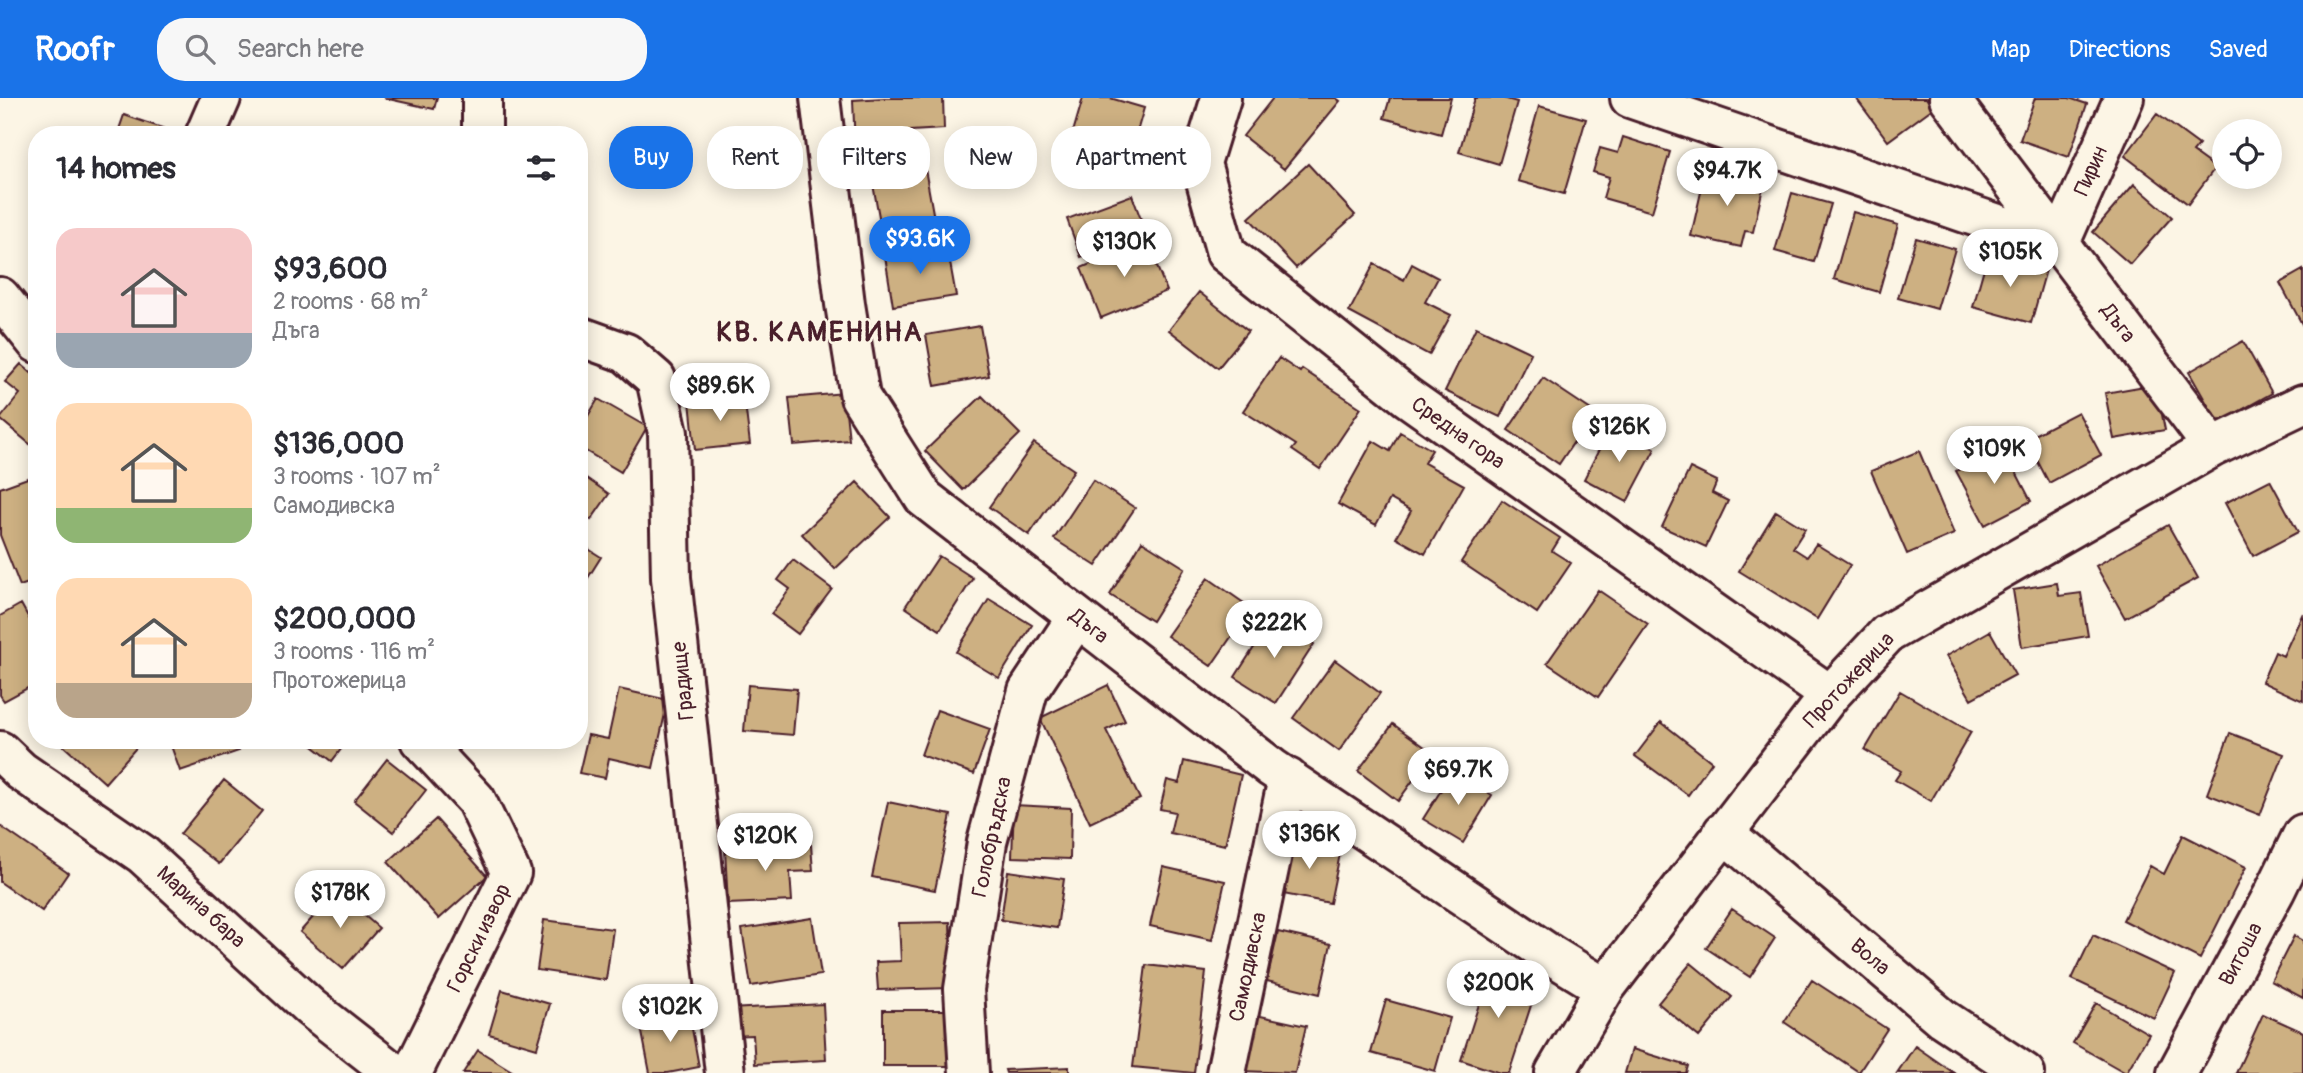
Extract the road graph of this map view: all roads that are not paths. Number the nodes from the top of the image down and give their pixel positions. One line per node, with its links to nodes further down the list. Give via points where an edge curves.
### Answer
1 (221, 98): 8 (street)
2 (482, 98): 9 (street)
3 (1221, 98): 17 (street, Средна гора, via 1201,163 1226,253 1407,397)
4 (1630, 98): 10 (street)
5 (1949, 98): 10 (street, Дъга)
6 (2124, 98): 10 (street, Пирин)
7 (818, 99): 16 (street, Дъга, via 860,397 924,498)
8 (209, 126)
9 (482, 126)
10 (2059, 245): 15 (street, Дъга)
11 (0, 297): 12 (street)
12 (28, 332)
13 (588, 339): 27 (street, Градище, via 626,353 656,379 668,433 671,578)
14 (2303, 404): 15 (street, Протожерица)
15 (2213, 447): 17 (street, Протожерица, via 1887,634)
16 (1077, 617): 20 (street, Дъга); 28 (street, Голобръдска, via 1028,691 987,842 964,989)
17 (1830, 695): 21 (street, Протожерица)
18 (428, 749): 26 (street, Горски извор, via 476,800 511,873)
19 (0, 751): 25 (street, Марина бара, via 20,772 142,853 311,1008)
20 (1288, 778): 24 (street, Дъга); 29 (street, Самодивска)
21 (1723, 832): 24 (street, Протожерица); 31 (street, Вола, via 1942,1018)
22 (2303, 834): 23 (street, Витоша)
23 (2289, 900): 32 (street, Витоша)
24 (1605, 988): 30 (street, Протожерица)
25 (394, 1073)
26 (412, 1073)
27 (725, 1073)
28 (969, 1073)
29 (1226, 1073)
30 (1555, 1073)
31 (2025, 1073)
32 (2177, 1073)

